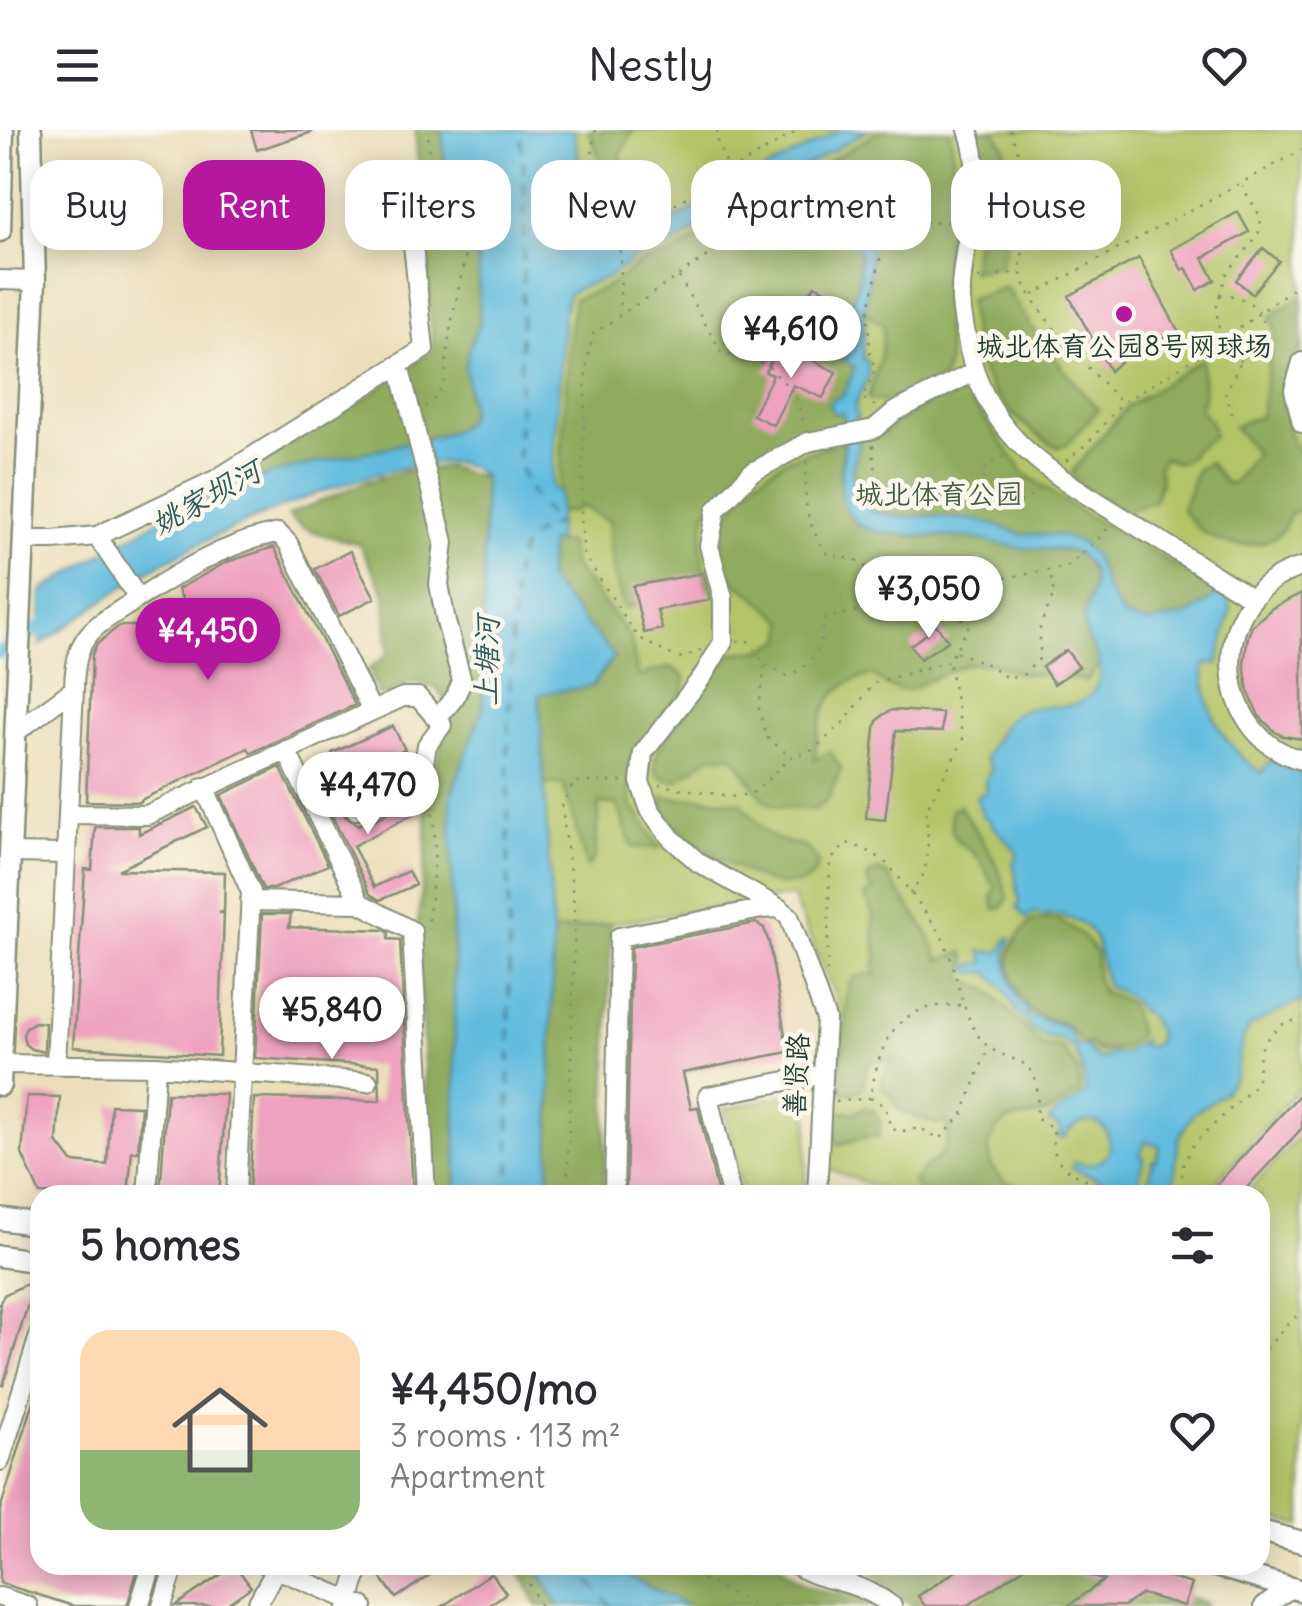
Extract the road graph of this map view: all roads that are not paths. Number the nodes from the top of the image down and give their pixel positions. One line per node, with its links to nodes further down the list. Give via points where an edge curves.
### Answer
1 (3, 130): 4 (main road)
2 (31, 130): 7 (main road)
3 (968, 130): 10 (street, via 975,191 961,292)
4 (0, 231)
5 (414, 250): 9 (street, via 424,348)
6 (0, 280): 7 (street)
7 (35, 281): 12 (main road)
8 (1302, 362): 11 (street, via 1294,390)
9 (399, 366): 13 (street, via 216,480); 19 (street, via 444,542 439,584 462,681)
10 (974, 372): 16 (street, via 992,410 1052,472); 30 (street, via 874,429 808,442 751,473 716,510 709,546 723,598 723,642 643,753 640,782 671,838 700,863)
11 (1302, 423)
12 (24, 540): 13 (street); 20 (main road)
13 (100, 541): 15 (street)
14 (1302, 567): 16 (street)
15 (135, 593): 17 (street, via 82,643); 18 (street, via 278,533)
16 (1253, 599): 22 (street, via 1231,648 1236,701 1268,744)
17 (74, 689): 20 (street); 25 (street)
18 (372, 711): 19 (street, via 418,696); 21 (street)
19 (437, 718): 24 (street, via 442,725 428,745 421,780)
20 (16, 732): 26 (main road)
21 (286, 750): 23 (street); 29 (street)
22 (1302, 760)
23 (204, 787): 25 (street, via 147,815); 28 (street)
24 (356, 810)
25 (68, 814): 27 (street)
26 (11, 853): 27 (street); 33 (main road)
27 (66, 854): 31 (street)
28 (250, 901): 29 (street); 34 (street)
29 (360, 902): 39 (street, via 412,930)
30 (779, 908): 35 (street, 善贤路, via 789,916 826,1018); 40 (street, via 619,936)
31 (56, 1064): 32 (street); 33 (street)
32 (156, 1066): 34 (street); 37 (street)
33 (1, 1074)
34 (242, 1074): 36 (street); 38 (street)
35 (823, 1074): 41 (street, via 708,1096); 42 (street, 善贤路)
36 (368, 1082)
37 (148, 1185)
38 (236, 1185)
39 (425, 1185)
40 (614, 1185)
41 (729, 1185)
42 (818, 1185)
43 (0, 1218): 44 (main road)
44 (30, 1223)
45 (0, 1256): 46 (main road)
46 (30, 1260)
47 (30, 1365): 48 (street)
48 (0, 1459)
49 (1270, 1533): 50 (main road)
50 (1302, 1542)
51 (149, 1575): 62 (street)
52 (172, 1575): 63 (street)
53 (275, 1575): 64 (street)
54 (293, 1575): 60 (street)
55 (359, 1575): 60 (street)
56 (812, 1575): 65 (street, via 876,1594)
57 (1247, 1575): 58 (main road)
58 (1296, 1589): 66 (street)
59 (0, 1597): 61 (street)
60 (353, 1604)
61 (28, 1606)
62 (139, 1606)
63 (162, 1606)
64 (256, 1606)
65 (892, 1606)
66 (1264, 1606)

